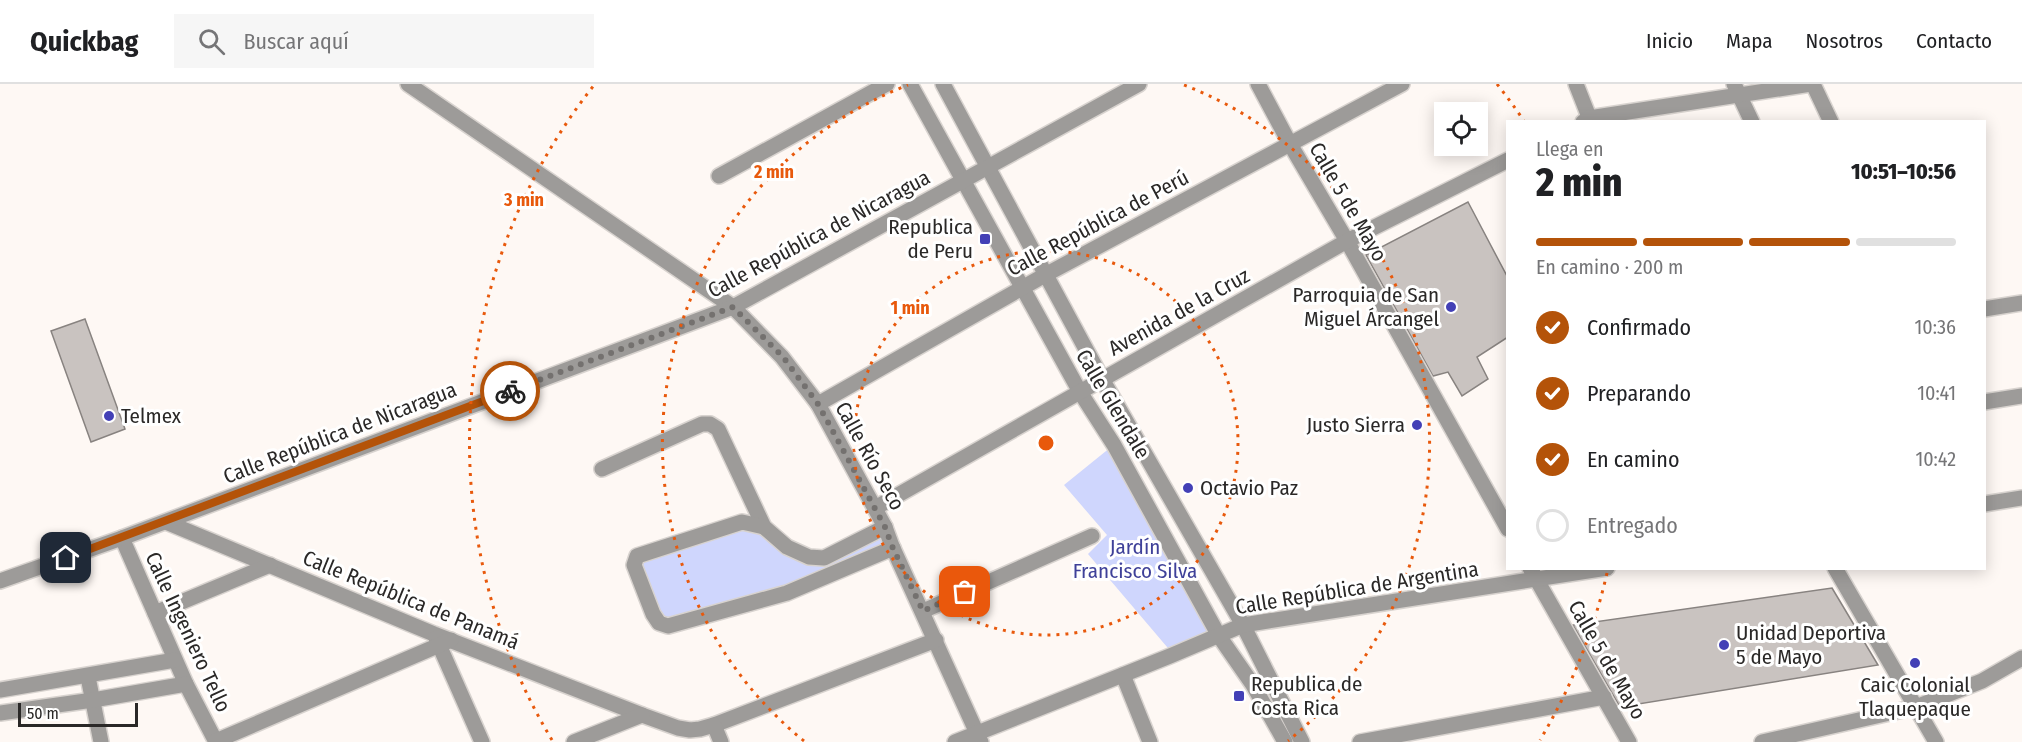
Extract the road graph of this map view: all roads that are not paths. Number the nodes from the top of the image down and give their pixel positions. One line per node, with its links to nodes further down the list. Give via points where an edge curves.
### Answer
1 (408, 84): 25 (street, Calle Río Seco)
2 (887, 84): 19 (street)
3 (910, 84): 20 (street, Calle Glendale)
4 (943, 84): 18 (street, Calle Glendale)
5 (1138, 84): 18 (street, Calle República de Nicaragua)
6 (1258, 84): 16 (street, Calle 5 de Mayo)
7 (1402, 84): 16 (street, Calle República de Perú)
8 (1576, 84): 13 (street)
9 (1812, 84): 10 (street); 15 (street)
10 (1779, 86): 11 (street)
11 (1737, 89): 12 (street); 14 (street)
12 (1642, 116): 13 (street)
13 (1588, 120)
14 (1751, 120)
15 (1830, 120)
16 (1290, 144): 21 (street, Calle 5 de Mayo); 22 (street, Calle República de Perú)
17 (1506, 161): 21 (street, Avenida de la Cruz)
18 (987, 167): 20 (street, Calle República de Nicaragua); 22 (street, Calle Glendale)
19 (719, 176)
20 (963, 180): 23 (street, Calle Glendale); 25 (street, Calle República de Nicaragua)
21 (1347, 241): 27 (street, Avenida de la Cruz); 37 (street, Calle 5 de Mayo)
22 (1046, 275): 23 (street, Calle República de Perú); 27 (street, Calle Glendale)
23 (1022, 288): 28 (street, Calle Glendale); 31 (street, Calle República de Perú)
24 (2022, 303): 26 (street)
25 (733, 307): 31 (street, Calle Río Seco, via 783,357); 36 (street, Calle República de Nicaragua)
26 (1986, 309)
27 (1102, 379): 28 (street, Avenida de la Cruz); 52 (street, Calle Glendale)
28 (1080, 392): 35 (street, Avenida de la Cruz); 53 (street, Calle Glendale, via 1114,445)
29 (2022, 396): 30 (street)
30 (1986, 402)
31 (818, 404): 35 (street, Calle Río Seco)
32 (602, 469): 38 (street, via 702,424 710,424 718,429)
33 (2022, 498): 34 (street)
34 (1986, 504)
35 (875, 508): 39 (street, Calle Río Seco)
36 (165, 522): 41 (street, Calle República de Nicaragua); 44 (street, Calle República de Panamá)
37 (1506, 525)
38 (764, 526): 43 (street, via 788,547 809,557); 47 (street, via 742,522 637,556 634,565 659,623 668,626 787,593)
39 (885, 527): 42 (street, Calle Río Seco); 43 (street)
40 (1092, 536): 50 (street)
41 (123, 538): 49 (street, Calle República de Nicaragua); 51 (street, Calle Ingeniero Tello)
42 (893, 548): 47 (street); 50 (street, Calle Río Seco)
43 (824, 558): 47 (street)
44 (270, 565): 51 (street); 54 (street, Calle República de Panamá)
45 (1586, 570): 48 (street, Calle República de Argentina)
46 (1836, 570): 64 (street)
47 (830, 574)
48 (1534, 575): 52 (street, Calle República de Argentina); 62 (street, Calle 5 de Mayo)
49 (0, 581)
50 (923, 611): 55 (street, Calle Río Seco)
51 (155, 613): 57 (street, Calle Ingeniero Tello)
52 (1243, 625): 53 (street, Calle República de Argentina); 77 (street, Calle Glendale)
53 (1219, 636): 58 (street, Calle República de Argentina); 76 (street, Calle Glendale, via 1253,684)
54 (441, 640): 66 (street, Calle República de Panamá); 70 (street); 71 (street)
55 (936, 640): 67 (street, Calle República de Panamá); 68 (street, Calle Río Seco)
56 (2022, 658): 64 (street, via 1982,681)
57 (175, 660): 59 (street); 60 (street, Calle Ingeniero Tello)
58 (1123, 675): 68 (street, Calle República de Argentina); 75 (street)
59 (88, 677): 61 (street); 63 (street)
60 (186, 684): 63 (street); 70 (street, Calle Ingeniero Tello)
61 (0, 690)
62 (1604, 698): 78 (street); 79 (street, Calle 5 de Mayo)
63 (93, 700): 65 (street); 69 (street)
64 (1916, 707): 80 (street); 81 (street)
65 (0, 713)
66 (642, 715): 67 (street, Calle República de Panamá, via 690,730); 72 (street)
67 (714, 725): 73 (street)
68 (979, 738): 74 (street, Calle República de Argentina)
69 (101, 742)
70 (216, 742)
71 (482, 742)
72 (574, 742)
73 (721, 742)
74 (955, 742)
75 (1150, 742)
76 (1285, 742)
77 (1302, 742)
78 (1360, 742)
79 (1629, 742)
80 (1762, 742)
81 (1936, 742)

